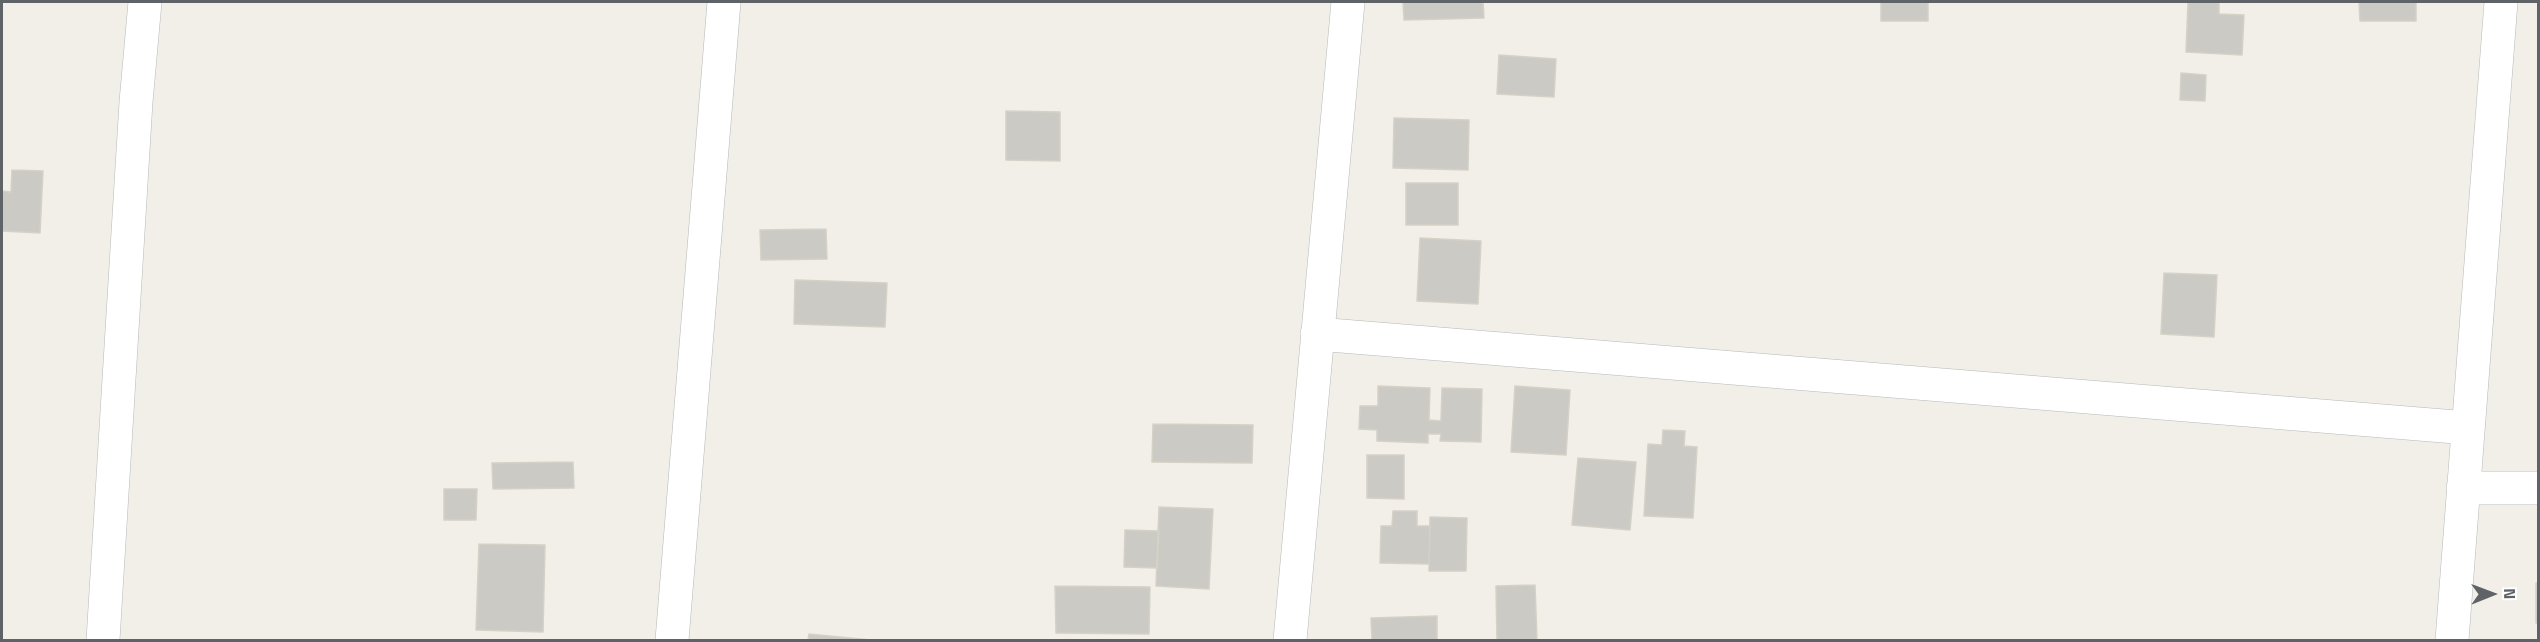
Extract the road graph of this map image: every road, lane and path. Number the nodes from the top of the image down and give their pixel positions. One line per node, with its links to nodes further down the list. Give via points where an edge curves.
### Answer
1 (145, 2): 9 (street)
2 (724, 2): 10 (street)
3 (1348, 2): 5 (street)
4 (2501, 2): 6 (street)
5 (1317, 334): 6 (street); 11 (street)
6 (2468, 428): 7 (street)
7 (2463, 488): 8 (street); 12 (street)
8 (2538, 488)
9 (103, 640)
10 (672, 640)
11 (1290, 640)
12 (2452, 640)

